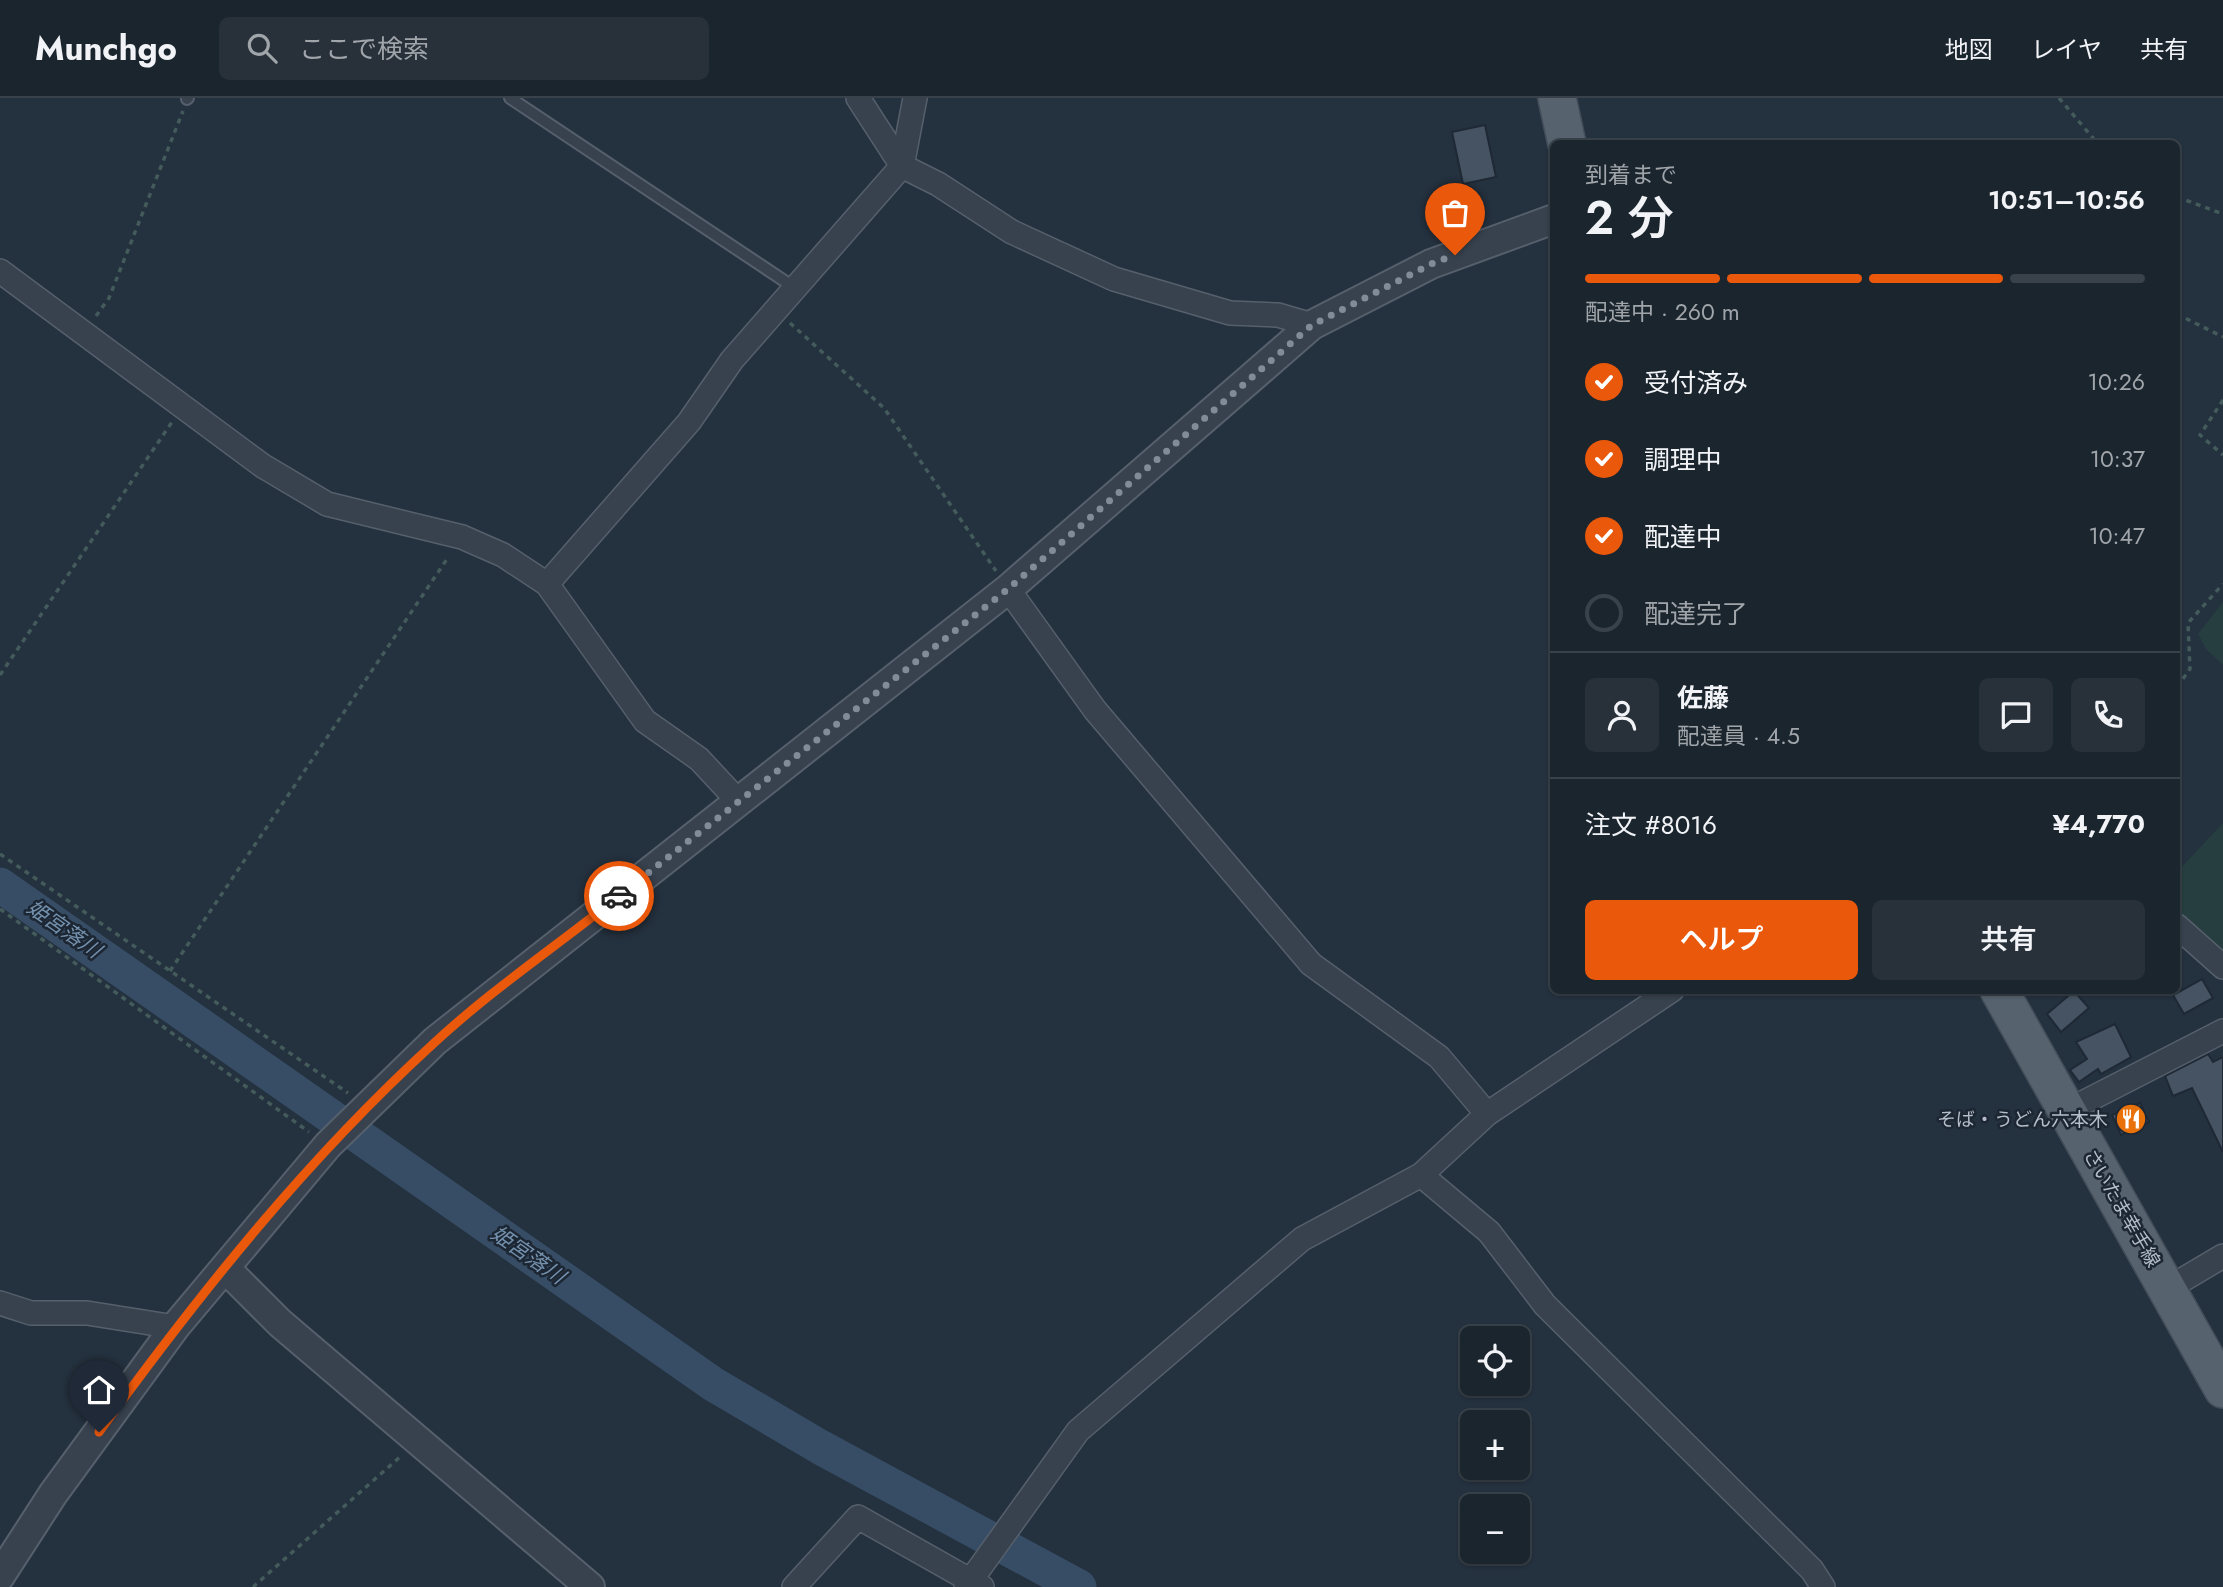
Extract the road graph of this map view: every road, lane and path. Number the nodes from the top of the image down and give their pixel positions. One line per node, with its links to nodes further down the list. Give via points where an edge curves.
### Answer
1 (510, 98): 14 (lane)
2 (858, 98): 9 (street)
3 (915, 98): 9 (street)
4 (1557, 98): 7 (main road)
5 (2059, 98): 8 (path)
6 (188, 99): 18 (path, via 109,298)
7 (1566, 140)
8 (2095, 140)
9 (902, 166): 14 (street); 17 (street, via 1012,232 1114,279 1230,313 1278,315)
10 (2180, 198): 11 (path)
11 (2223, 214)
12 (1550, 220): 17 (street, via 1431,264)
13 (0, 271): 18 (street)
14 (795, 288): 15 (street)
15 (775, 310): 24 (street, via 732,360 689,422); 26 (path, via 884,408)
16 (2180, 316): 19 (path)
17 (1312, 325): 26 (street)
18 (85, 332): 21 (street)
19 (2223, 337)
20 (2223, 400): 22 (path, via 2200,435)
21 (182, 407): 23 (street, via 263,466 327,504); 27 (path)
22 (2223, 455)
23 (462, 537): 24 (street, via 503,555); 34 (path)
24 (547, 584): 29 (street, via 645,721 699,759)
25 (2223, 584): 28 (path, via 2188,623 2190,669)
26 (1008, 589): 29 (street); 40 (street, via 1095,710 1311,964 1439,1057)
27 (0, 675)
28 (2180, 683)
29 (739, 802): 38 (street, via 435,1041)
30 (0, 854): 34 (path)
31 (0, 909): 41 (path)
32 (2180, 929): 33 (street)
33 (2223, 967)
34 (170, 971): 38 (path)
35 (1666, 994): 40 (street)
36 (2001, 994): 39 (main road, さいたま幸手線)
37 (2223, 1031): 39 (street)
38 (363, 1109): 41 (street)
39 (2067, 1111): 45 (main road, さいたま幸手線)
40 (1486, 1114): 42 (street)
41 (331, 1142): 44 (street)
42 (1421, 1175): 51 (street, via 1302,1239 1078,1431); 55 (street, via 1489,1232 1545,1305 1812,1570)
43 (2223, 1256): 45 (street)
44 (226, 1269): 47 (street); 49 (street, via 280,1322)
45 (2167, 1289): 48 (main road, さいたま幸手線)
46 (0, 1303): 47 (street, via 31,1313 87,1313)
47 (175, 1327): 50 (street, via 53,1494)
48 (2223, 1389)
49 (419, 1441): 52 (path); 53 (street)
50 (0, 1576)
51 (975, 1581): 54 (street, via 858,1517)
52 (253, 1587)
53 (590, 1587)
54 (794, 1587)
55 (1823, 1587)

